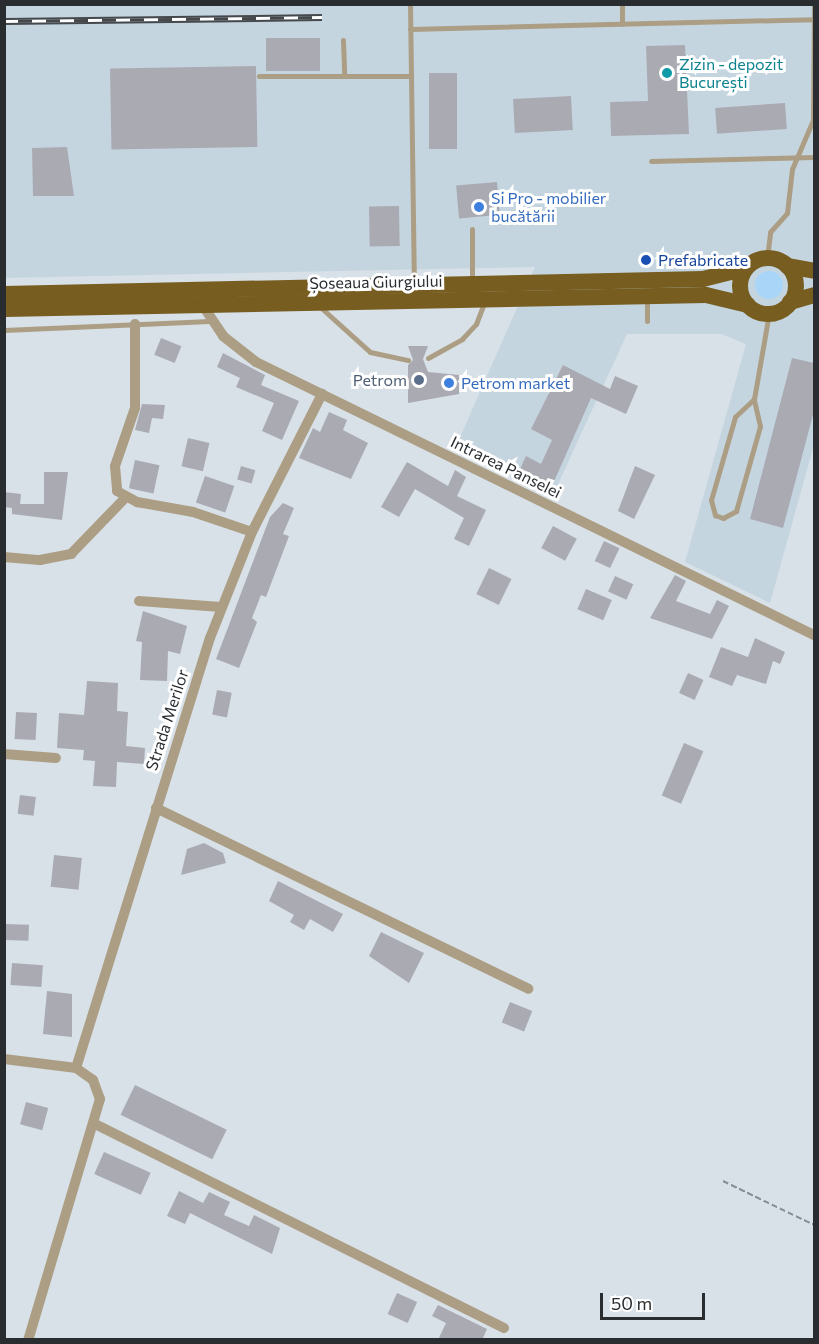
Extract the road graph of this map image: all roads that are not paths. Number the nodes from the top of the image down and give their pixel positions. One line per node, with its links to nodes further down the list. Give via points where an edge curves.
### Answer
1 (410, 4): 6 (lane)
2 (622, 4): 5 (lane)
3 (814, 4): 4 (lane)
4 (814, 19): 5 (lane); 11 (lane, via 813,120)
5 (622, 24): 6 (lane)
6 (410, 29): 10 (lane)
7 (343, 40): 9 (lane)
8 (259, 76): 9 (lane)
9 (344, 76): 10 (lane)
10 (411, 76): 20 (lane)
11 (798, 156): 12 (lane); 13 (lane); 15 (lane, via 787,213 770,232)
12 (814, 157)
13 (651, 161)
14 (472, 229): 19 (lane)
15 (767, 258): 16 (highway); 17 (highway, Șoseaua Giurgiului)
16 (787, 266): 18 (highway); 26 (highway, via 795,287)
17 (746, 268): 19 (highway, Șoseaua Giurgiului, via 704,279); 28 (highway, via 740,291)
18 (814, 271)
19 (472, 284): 20 (highway, Șoseaua Giurgiului)
20 (414, 285): 21 (highway, Șoseaua Giurgiului)
21 (4, 294)
22 (647, 295): 24 (highway, Șoseaua Giurgiului); 28 (highway, Șoseaua Giurgiului, via 706,295); 32 (lane)
23 (814, 295): 26 (highway)
24 (485, 298): 25 (highway, Șoseaua Giurgiului); 35 (lane, via 476,324 462,339)
25 (315, 301): 27 (highway, Șoseaua Giurgiului); 36 (lane, via 370,352)
26 (790, 302): 30 (highway)
27 (201, 303): 29 (highway, Șoseaua Giurgiului); 31 (street, Intrarea Panselei)
28 (748, 305): 30 (highway, Șoseaua Giurgiului)
29 (4, 309)
30 (769, 314): 38 (lane)
31 (210, 321): 33 (lane); 37 (street, Intrarea Panselei, via 238,351)
32 (647, 321)
33 (135, 324): 34 (lane); 39 (street, via 135,408 115,465 117,491)
34 (4, 330)
35 (428, 358)
36 (408, 360)
37 (322, 394): 40 (street, Strada Merilor); 44 (street, Intrarea Panselei)
38 (754, 399): 38 (lane, via 735,417 711,500 715,515 723,518 736,510 760,426)
39 (125, 498): 40 (street); 41 (street, via 71,554 40,560)
40 (252, 532): 43 (street, Strada Merilor)
41 (4, 557)
42 (139, 601): 43 (street)
43 (221, 607): 47 (street, Strada Merilor)
44 (814, 635)
45 (4, 754): 46 (street)
46 (56, 758)
47 (156, 808): 48 (street); 50 (street, Strada Merilor)
48 (528, 989)
49 (4, 1059): 50 (street)
50 (76, 1068): 51 (street, via 98,1089)
51 (95, 1124): 52 (street); 53 (street)
52 (504, 1328)
53 (28, 1340)

